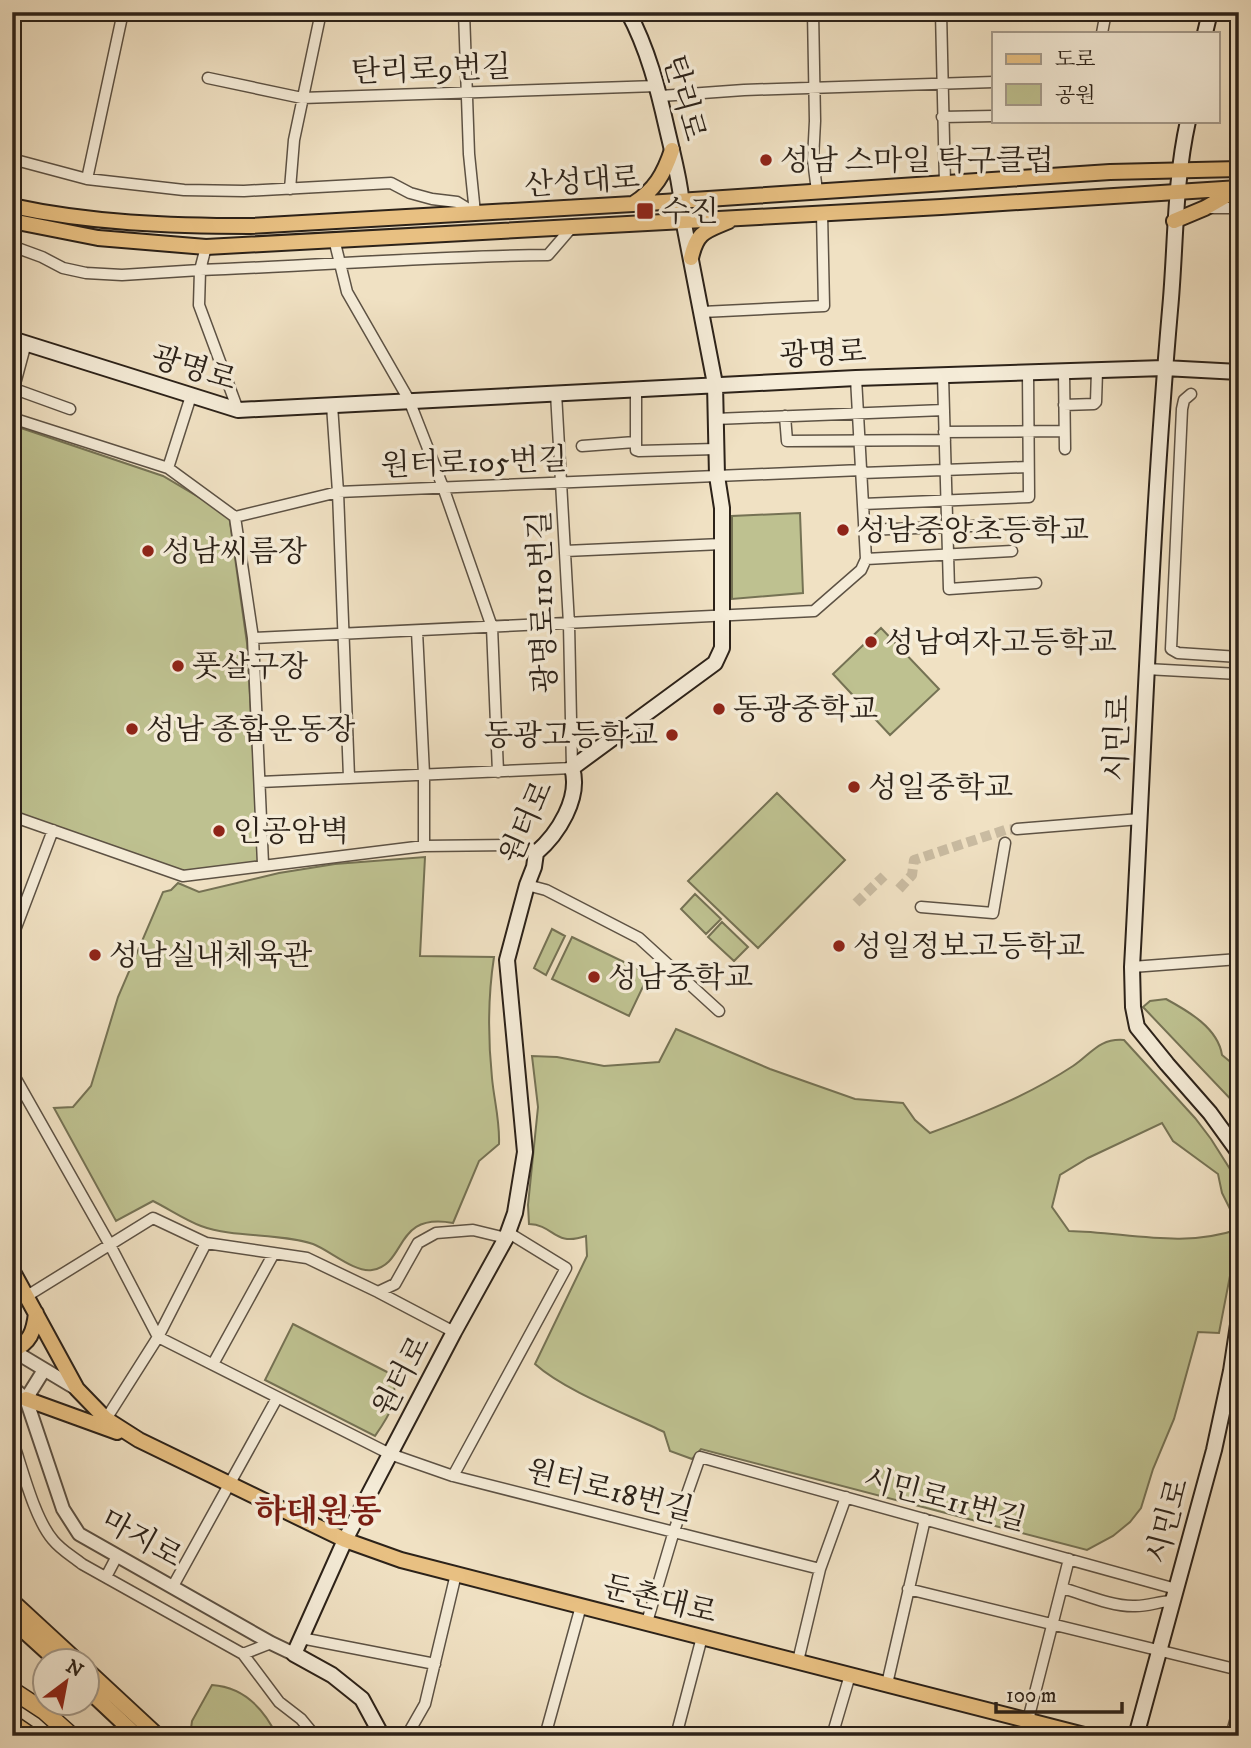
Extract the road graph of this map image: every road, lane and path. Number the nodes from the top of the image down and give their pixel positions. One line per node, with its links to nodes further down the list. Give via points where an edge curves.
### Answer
1 (123, 12): 26 (street)
2 (321, 12): 18 (street)
3 (464, 12): 17 (street)
4 (628, 12): 16 (main road, 탄리로)
5 (813, 12): 15 (street)
6 (941, 12): 14 (street)
7 (996, 12): 9 (street)
8 (1210, 12): 11 (main road)
9 (1106, 13): 10 (street)
10 (1102, 32)
11 (1205, 32)
12 (208, 78): 18 (street, 탄리로9번길)
13 (992, 82): 14 (street, 탄리로9번길)
14 (942, 85): 15 (street, 탄리로9번길); 20 (street)
15 (814, 88): 16 (street, 탄리로9번길); 30 (street)
16 (659, 91): 17 (street, 탄리로9번길); 22 (main road, 탄리로)
17 (467, 93): 18 (street, 탄리로9번길); 37 (street)
18 (302, 98): 29 (street)
19 (992, 116): 20 (street)
20 (942, 117): 27 (street)
21 (1188, 122): 24 (main road, 시민로)
22 (672, 150): 32 (main road, 탄리로); 33 (main road, via 660,179)
23 (12, 159): 26 (street)
24 (1180, 169): 25 (main road, 산성대로); 27 (main road, 산성대로, via 1110,167); 31 (main road, 시민로)
25 (1239, 169)
26 (87, 179): 29 (street, via 184,190)
27 (945, 184): 30 (main road, 산성대로)
28 (1239, 188): 31 (main road, 산성대로); 35 (main road)
29 (290, 189): 37 (street, via 391,183 410,193 457,202)
30 (817, 191): 32 (main road, 산성대로)
31 (1177, 191): 38 (main road, 산성대로); 42 (main road, 시민로)
32 (682, 200): 33 (main road, 산성대로); 40 (main road, 원터로)
33 (634, 204): 37 (main road, 산성대로)
34 (12, 205): 37 (main road, 산성대로, via 97,220 187,226)
35 (1205, 208): 36 (street); 42 (main road)
36 (1239, 208)
37 (475, 213)
38 (822, 213): 39 (main road, 산성대로); 50 (street, via 824,306)
39 (740, 216): 40 (main road, 산성대로); 47 (main road, via 698,237)
40 (683, 219): 43 (main road, 산성대로); 47 (main road, 원터로)
41 (12, 221): 46 (main road, 산성대로, via 98,238)
42 (1174, 221): 52 (main road, 시민로)
43 (573, 226): 44 (main road, 산성대로); 48 (street, via 548,255)
44 (334, 239): 46 (main road, 산성대로); 48 (street)
45 (12, 246): 49 (street, via 86,273)
46 (206, 247): 49 (street)
47 (691, 258): 50 (main road, 원터로)
48 (341, 265): 49 (street); 65 (street, via 347,292)
49 (200, 271): 69 (street, via 198,305)
50 (702, 312): 60 (main road, 원터로)
51 (19, 341): 59 (street); 64 (main road, 광명로)
52 (1164, 368): 53 (main road, 광명로); 55 (main road, 광명로); 110 (main road, 시민로)
53 (1097, 371): 54 (main road, 광명로); 67 (street, via 1096,402)
54 (1064, 372): 56 (main road, 광명로); 67 (street)
55 (1239, 372)
56 (1028, 373): 57 (main road, 광명로); 75 (street)
57 (943, 376): 58 (main road, 광명로); 70 (street)
58 (856, 378): 60 (main road, 광명로); 71 (street)
59 (14, 384): 68 (street)
60 (715, 384): 61 (main road, 광명로); 74 (main road, 원터로)
61 (636, 388): 62 (main road, 광명로); 79 (street)
62 (556, 393): 65 (main road, 광명로); 88 (street, 광명로110번길)
63 (1191, 394): 109 (street, via 1182,409 1171,649)
64 (191, 396): 69 (main road, 광명로); 84 (street)
65 (409, 400): 66 (main road, 광명로); 89 (street)
66 (332, 405): 69 (main road, 광명로); 90 (street)
67 (1064, 405): 76 (street)
68 (70, 409)
69 (238, 410)
70 (944, 410): 71 (street); 77 (street)
71 (859, 413): 72 (street); 78 (street)
72 (785, 416): 74 (street); 78 (street, via 788,441)
73 (12, 418): 84 (street)
74 (715, 419): 81 (main road, 원터로)
75 (1028, 431): 76 (street); 77 (street); 83 (street)
76 (1065, 431): 82 (street)
77 (945, 436): 78 (street); 85 (street)
78 (861, 440): 86 (street)
79 (635, 442): 80 (street); 81 (street, via 639,452)
80 (582, 446)
81 (716, 449): 87 (main road, 원터로)
82 (1065, 449)
83 (1028, 467): 85 (street, 원터로105번길); 91 (street, via 1029,497)
84 (168, 468): 93 (street)
85 (946, 469): 86 (street, 원터로105번길); 91 (street)
86 (862, 472): 87 (street, 원터로105번길); 92 (street)
87 (717, 475): 88 (street, 원터로105번길); 97 (main road, 원터로, via 723,508)
88 (562, 483): 89 (street, 원터로105번길); 98 (street, 광명로110번길)
89 (443, 487): 90 (street, 원터로105번길); 105 (street)
90 (338, 492): 93 (street, 원터로105번길); 107 (street)
91 (946, 501): 92 (street); 95 (street)
92 (863, 504): 96 (street)
93 (236, 517): 108 (street)
94 (1023, 524): 95 (street)
95 (946, 529): 96 (street); 100 (street)
96 (865, 530): 101 (street)
97 (722, 544): 98 (street); 103 (main road, 원터로)
98 (565, 551): 104 (street, 광명로110번길)
99 (1012, 551): 100 (street)
100 (947, 555): 101 (street); 102 (street, via 949,589)
101 (866, 559): 103 (street, via 861,570 814,611)
102 (1035, 583)
103 (721, 616): 104 (street); 112 (main road, 원터로, via 722,648 715,663)
104 (569, 624): 105 (street); 112 (street, 광명로110번길)
105 (492, 627): 106 (street); 113 (street)
106 (417, 631): 107 (street); 114 (street)
107 (342, 633): 108 (street); 115 (street)
108 (254, 638): 116 (street)
109 (1239, 657)
110 (1146, 669): 111 (street); 118 (main road, 시민로)
111 (1239, 674)
112 (572, 768): 113 (street); 123 (main road, 원터로, via 567,812)
113 (498, 772): 114 (street)
114 (424, 774): 115 (street); 122 (street)
115 (349, 777): 116 (street)
116 (260, 782): 124 (street)
117 (12, 816): 120 (street)
118 (1140, 819): 119 (street); 129 (main road, 시민로)
119 (1017, 829)
120 (53, 830): 124 (street, via 183,876); 127 (street)
121 (1005, 843): 126 (street, via 993,912)
122 (424, 846): 123 (street, via 521,845); 124 (street)
123 (536, 853): 125 (main road, 원터로)
124 (263, 864)
125 (527, 885): 130 (street, via 546,890 639,938); 133 (main road, 원터로, via 507,960 525,1152)
126 (921, 906)
127 (12, 938)
128 (1239, 960): 129 (street)
129 (1132, 967): 132 (main road, 시민로, via 1137,1027)
130 (719, 1011)
131 (12, 1072): 135 (street)
132 (1239, 1153)
133 (508, 1236): 138 (street, via 473,1230 436,1233 418,1243 395,1284); 142 (main road, 원터로); 158 (street, via 566,1268)
134 (206, 1243): 135 (street, via 153,1218); 136 (street); 143 (street)
135 (110, 1245): 139 (street); 143 (street)
136 (274, 1253): 138 (street, via 307,1258); 145 (street)
137 (12, 1270): 139 (main road, 둔촌대로)
138 (378, 1292): 142 (street)
139 (27, 1296): 140 (main road, 둔촌대로)
140 (36, 1313): 144 (main road, via 30,1338); 148 (main road, 둔촌대로)
141 (1239, 1318): 151 (main road, 시민로)
142 (454, 1332): 157 (main road, 원터로)
143 (158, 1337): 145 (street, 원터로18번길); 153 (street)
144 (12, 1350): 146 (street)
145 (213, 1364): 150 (street, 원터로18번길)
146 (44, 1370): 148 (street); 149 (street)
147 (12, 1387): 149 (street)
148 (77, 1389): 153 (main road, 둔촌대로)
149 (19, 1397): 156 (main road); 164 (street, 마지로, via 70,1522 79,1534)
150 (277, 1398): 157 (street, 원터로18번길); 159 (street)
151 (1224, 1402): 152 (street); 172 (main road, 시민로)
152 (1239, 1411): 154 (street, via 1235,1422)
153 (106, 1419): 156 (main road, 둔촌대로)
154 (1239, 1428)
155 (12, 1439): 168 (street, via 43,1526 64,1551)
156 (139, 1440): 159 (main road, 둔촌대로)
157 (390, 1454): 158 (street, 원터로18번길); 163 (main road, 원터로)
158 (453, 1476): 162 (street, 원터로18번길)
159 (229, 1483): 163 (main road, 둔촌대로); 169 (street)
160 (846, 1497): 161 (street, 시민로11번길); 162 (street, 시민로11번길, via 700,1457); 166 (street)
161 (925, 1519): 165 (street, 시민로11번길); 170 (street)
162 (674, 1531): 166 (street, 원터로18번길); 176 (street)
163 (345, 1540): 167 (main road, 둔촌대로); 179 (main road)
164 (117, 1556): 168 (street); 169 (street, 마지로)
165 (1069, 1559): 171 (street); 172 (street, 시민로11번길)
166 (820, 1569): 186 (street)
167 (456, 1574): 174 (main road, 둔촌대로); 187 (street)
168 (106, 1577): 184 (street)
169 (173, 1586): 180 (street, 마지로)
170 (908, 1588): 177 (street); 191 (street)
171 (1062, 1588): 172 (street, via 1137,1607); 177 (street)
172 (1174, 1595): 183 (main road, 시민로)
173 (12, 1601): 182 (main road)
174 (581, 1606): 176 (main road, 둔촌대로); 205 (street)
175 (12, 1620): 181 (main road)
176 (647, 1622): 178 (main road, 둔촌대로)
177 (1053, 1623): 183 (street); 195 (street)
178 (702, 1637): 186 (main road, 둔촌대로); 197 (street)
179 (301, 1638): 185 (main road); 187 (street)
180 (271, 1643): 184 (street); 185 (street, 마지로)
181 (40, 1646)
182 (60, 1646)
183 (1159, 1650): 188 (street); 209 (main road, 시민로)
184 (243, 1654): 202 (street, via 279,1702)
185 (294, 1654): 203 (main road, 마지로, via 362,1699)
186 (798, 1661): 189 (main road, 둔촌대로)
187 (435, 1664): 204 (street, via 425,1704 409,1732)
188 (1239, 1670)
189 (850, 1675): 191 (main road, 둔촌대로); 207 (street)
190 (102, 1684): 201 (main road)
191 (887, 1684): 195 (main road, 둔촌대로)
192 (12, 1690): 199 (highway)
193 (102, 1703): 200 (main road)
194 (1239, 1707): 210 (street)
195 (1028, 1720): 208 (main road, 둔촌대로)
196 (12, 1723): 198 (highway)
197 (676, 1734): 206 (street)
198 (31, 1736)
199 (72, 1736)
200 (137, 1736)
201 (158, 1736)
202 (315, 1736)
203 (382, 1736)
204 (400, 1736)
205 (545, 1736)
206 (690, 1736)
207 (832, 1736)
208 (1088, 1736)
209 (1136, 1736)
210 (1231, 1736)

